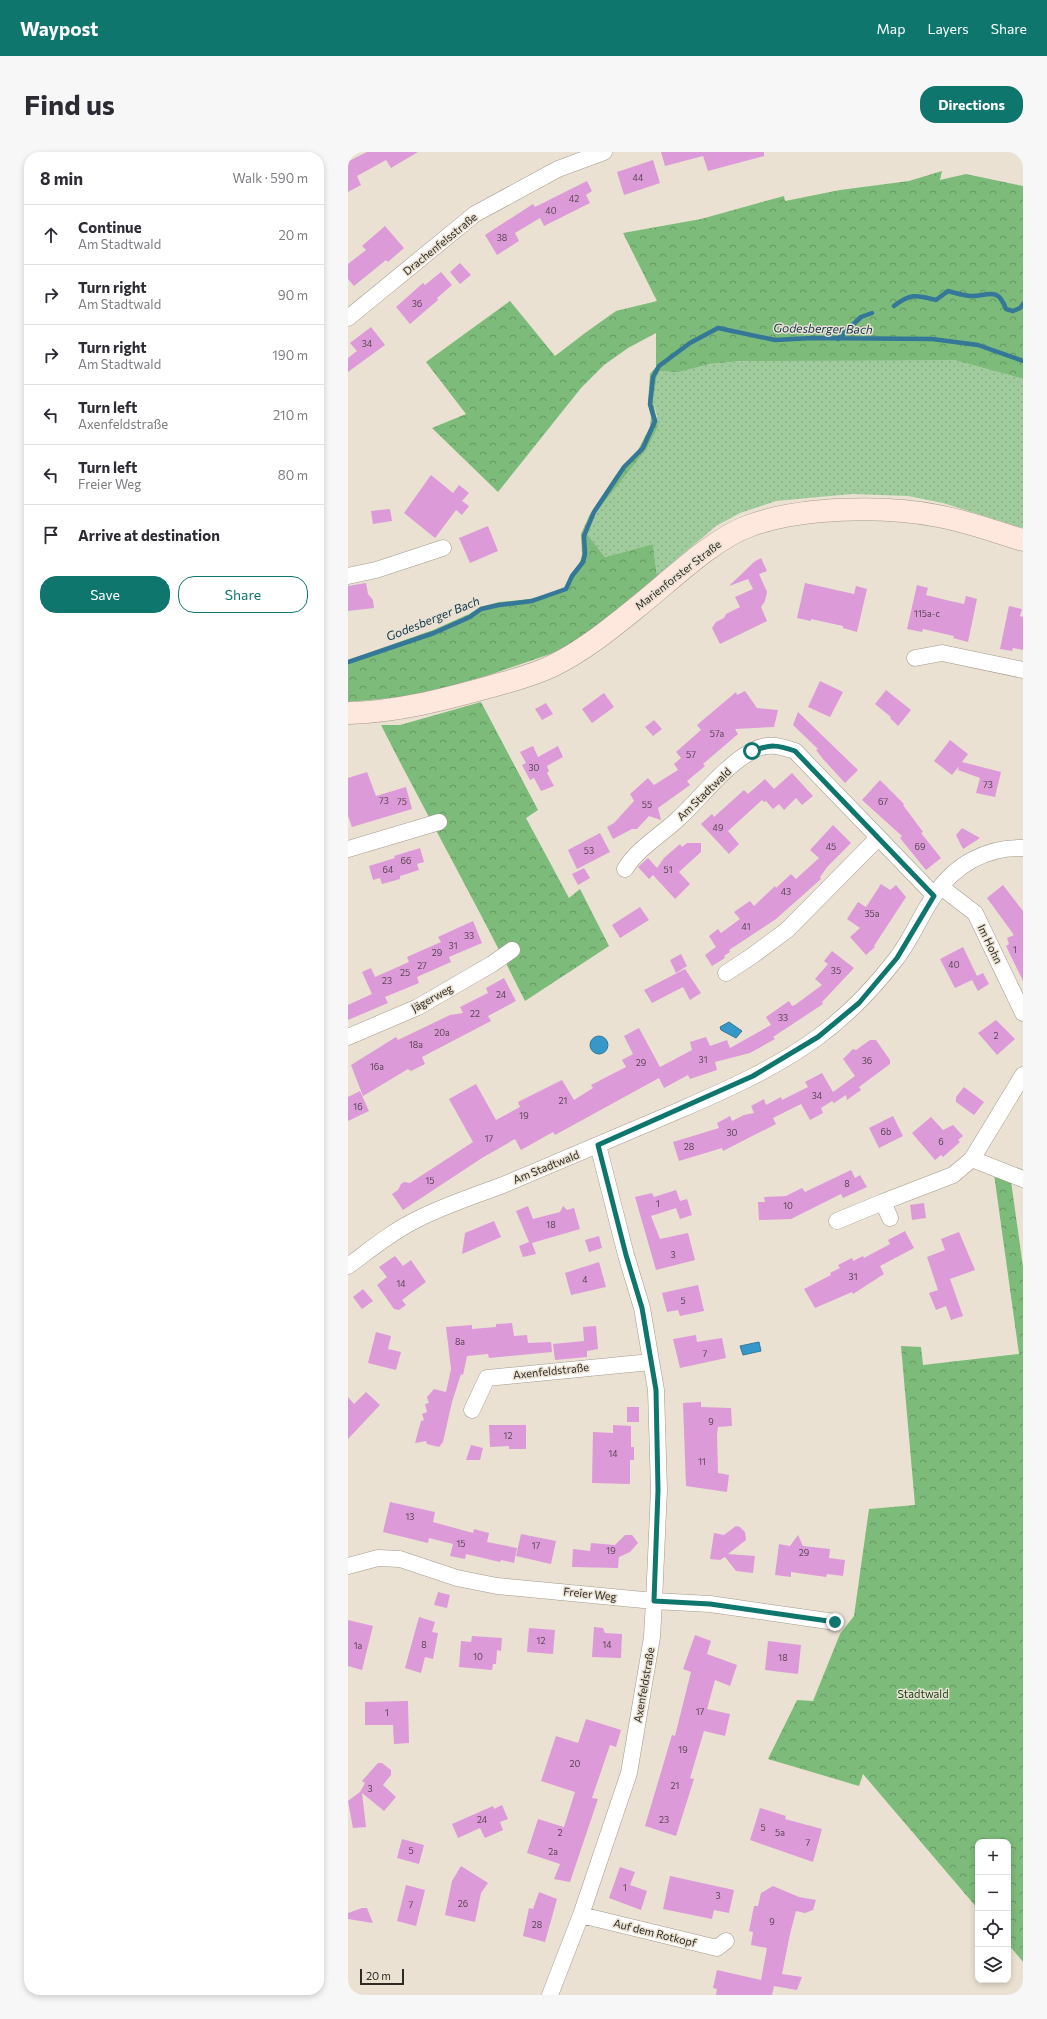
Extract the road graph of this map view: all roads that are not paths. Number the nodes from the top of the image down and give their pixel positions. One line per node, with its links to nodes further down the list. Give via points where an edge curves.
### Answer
1 (604, 152): 2 (street, Drachenfelsstraße, via 558,169 475,214)
2 (348, 318)
3 (1023, 540): 8 (main road, Marienforster Straße, via 939,516 902,511 824,511 763,521 746,527 718,543 580,650 551,667 446,699 402,708)
4 (443, 548): 5 (street, via 376,570)
5 (348, 576)
6 (915, 658): 7 (street, via 942,653)
7 (1023, 670)
8 (348, 713)
9 (439, 822): 12 (street)
10 (878, 838): 13 (street, Am Stadtwald, via 795,751 777,745 764,746 734,764 677,820 632,858); 14 (street, Am Stadtwald); 16 (street, via 787,930)
11 (1023, 848): 14 (street, Am Stadtwald, via 1006,847 986,852 960,868)
12 (348, 849)
13 (625, 868)
14 (938, 891): 17 (street, Im Hohn, via 975,912); 20 (street, Am Stadtwald, via 897,958 859,1003 818,1037 747,1080)
15 (512, 950): 18 (street, Jägerweg, via 418,1007)
16 (726, 973)
17 (1023, 1013)
18 (348, 1037)
19 (1023, 1075): 21 (street)
20 (598, 1145): 26 (street, Am Stadtwald, via 415,1220); 27 (street, Axenfeldstraße, via 642,1308)
21 (972, 1159): 22 (street); 23 (street, via 952,1175)
22 (1023, 1180)
23 (883, 1202): 24 (street); 25 (street)
24 (890, 1218)
25 (837, 1221)
26 (348, 1266)
27 (651, 1362): 28 (street, Axenfeldstraße, via 487,1378); 30 (street, Axenfeldstraße, via 656,1390 658,1490)
28 (472, 1410)
29 (348, 1566): 30 (street, Freier Weg, via 378,1558 400,1559 457,1578 496,1586)
30 (654, 1601): 31 (street, Freier Weg, via 710,1604); 32 (street, Axenfeldstraße, via 652,1637 629,1773)
31 (835, 1622)
32 (582, 1915): 33 (street, Auf dem Rotkopf, via 717,1948); 34 (street, Axenfeldstraße)
33 (726, 1941)
34 (550, 1995)

